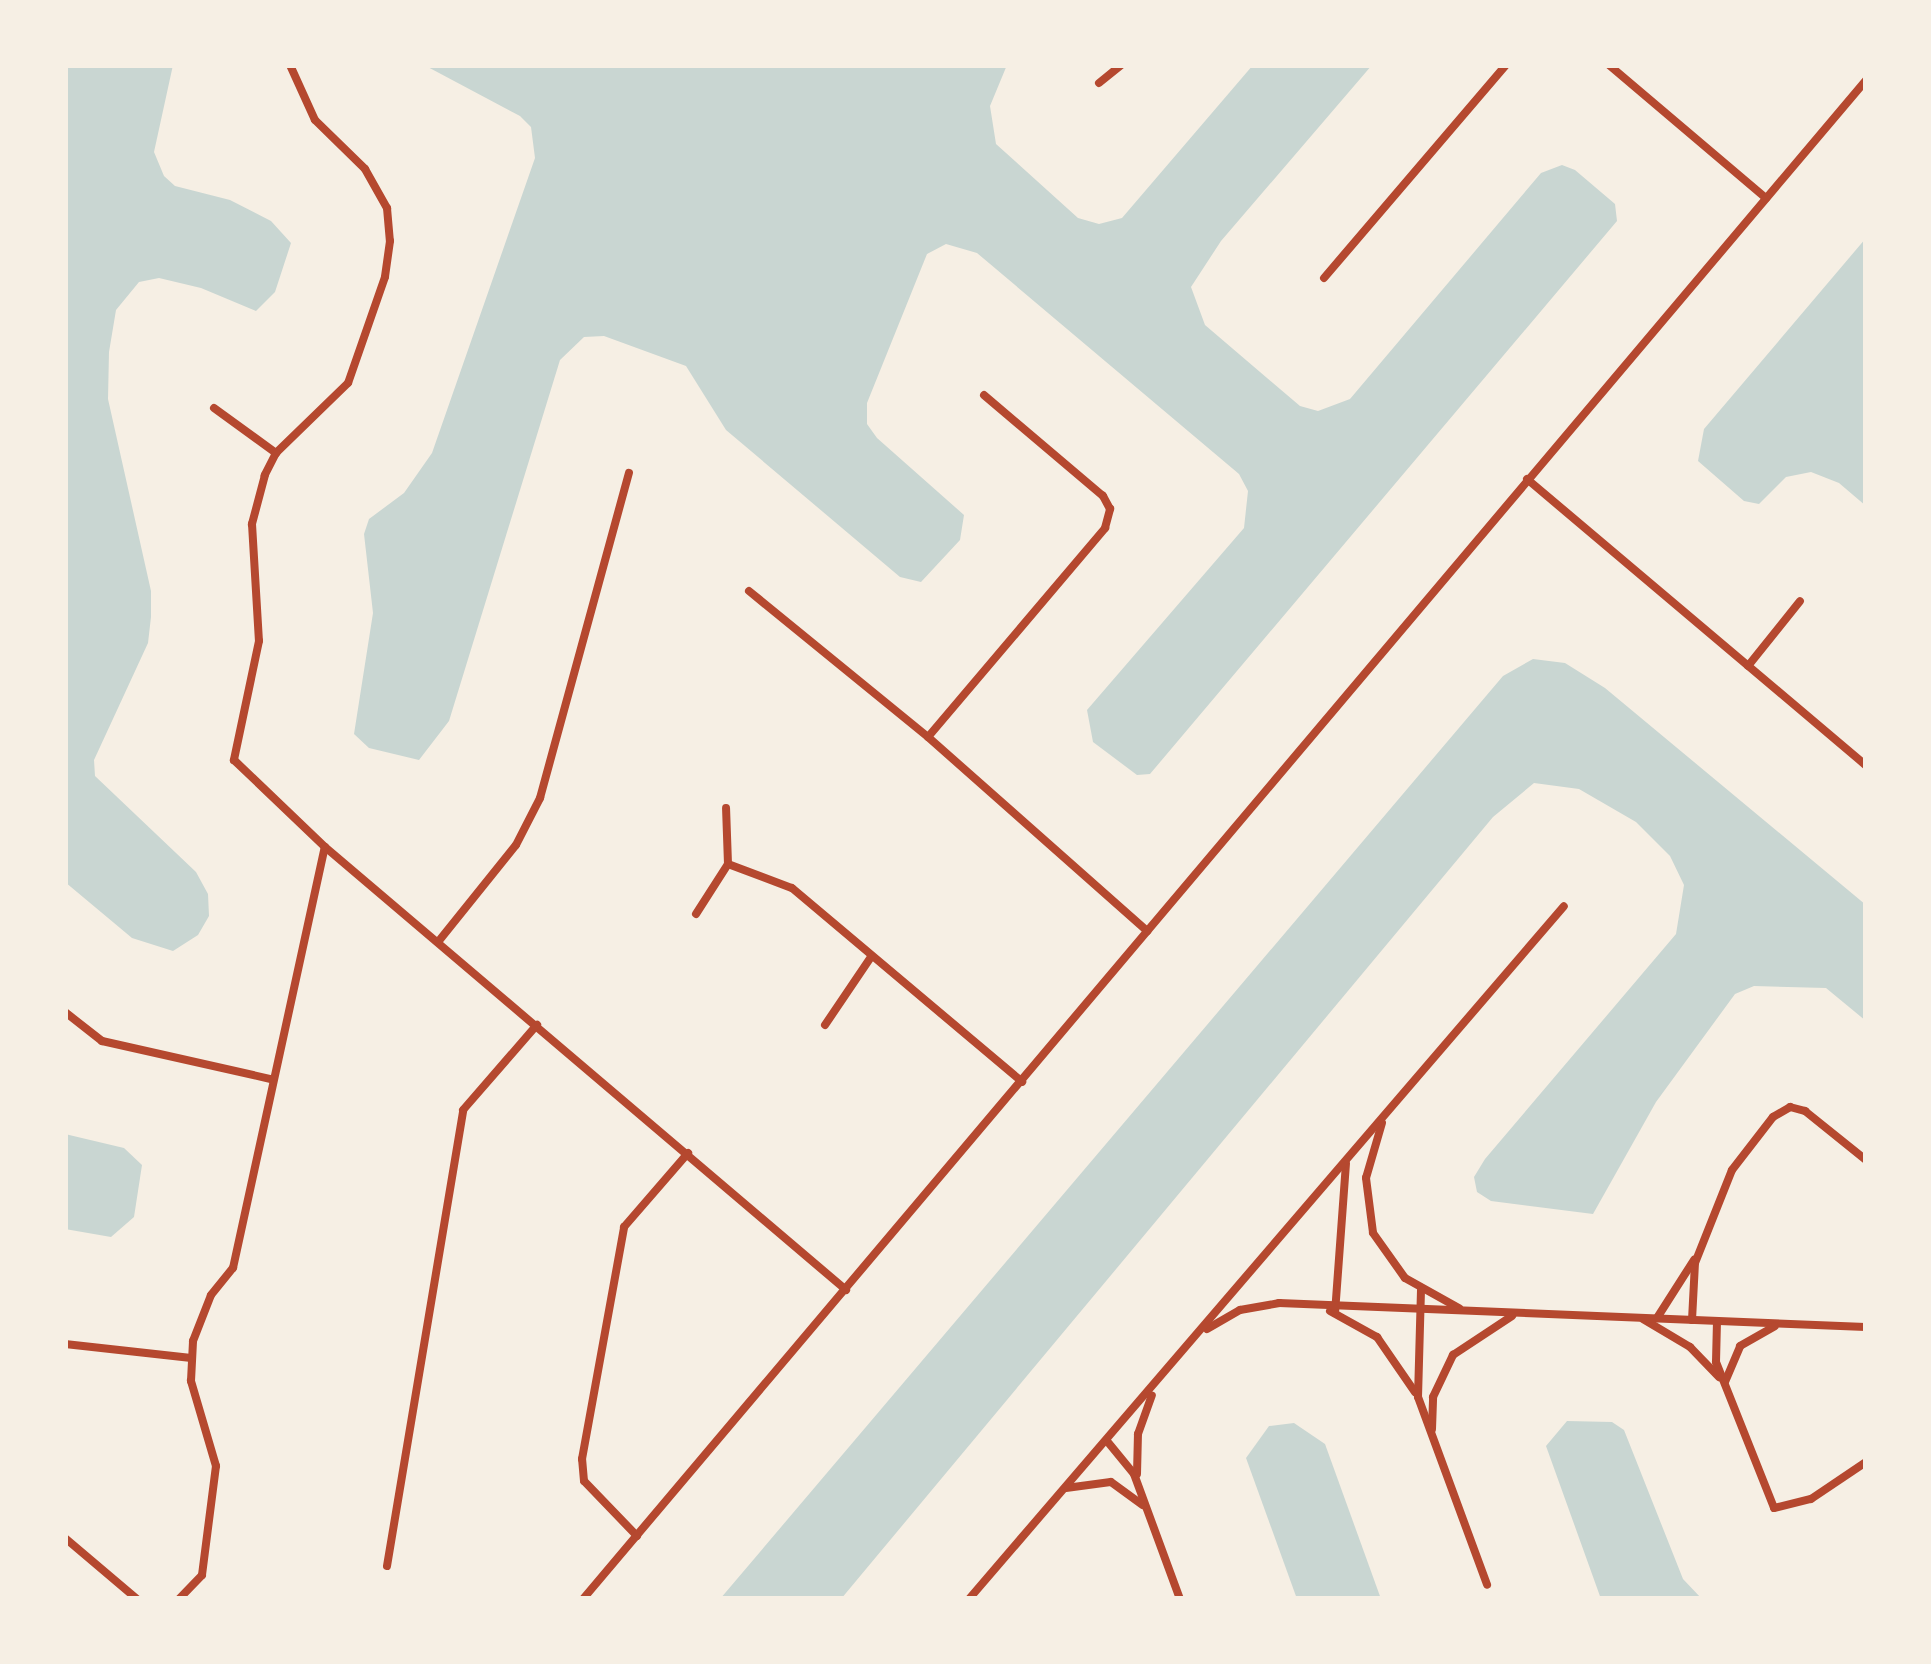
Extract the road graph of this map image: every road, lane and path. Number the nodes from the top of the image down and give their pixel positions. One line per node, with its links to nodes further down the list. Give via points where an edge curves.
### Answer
1 (290, 65): 11 (street, via 315,120 365,168 387,208 390,241 386,277 348,383)
2 (1121, 65): 6 (street)
3 (1506, 65): 8 (street)
4 (1610, 65): 7 (street)
5 (1866, 80): 7 (street)
6 (1099, 83)
7 (1766, 198): 13 (street)
8 (1324, 278)
9 (984, 395): 17 (street, via 1110,509 1105,528)
10 (214, 408): 11 (street)
11 (276, 452): 20 (street, via 252,524 259,641 234,760)
12 (629, 473): 25 (street, via 540,798 516,845)
13 (1527, 479): 16 (street); 24 (street)
14 (749, 591): 17 (street)
15 (1800, 601): 16 (street)
16 (1748, 666): 18 (street)
17 (928, 737): 24 (street)
18 (1866, 766)
19 (726, 808): 21 (street)
20 (325, 847): 25 (street); 30 (street)
21 (728, 864): 23 (street); 26 (street, via 792,888)
22 (1564, 906): 32 (street)
23 (696, 914)
24 (1147, 932): 31 (street)
25 (438, 942): 29 (street)
26 (872, 958): 28 (street); 31 (street)
27 (65, 1012): 30 (street, via 102,1041)
28 (826, 1025)
29 (537, 1026): 33 (street); 63 (street, via 464,1110)
30 (271, 1079): 51 (street, via 234,1268 206,1305)
31 (1022, 1082): 37 (street)
32 (1389, 1110): 34 (street); 38 (street, via 1370,1156 1367,1210 1385,1255)
33 (688, 1152): 37 (street); 61 (street, via 624,1227 582,1459 584,1481)
34 (1352, 1153): 39 (street, via 1340,1187); 50 (street)
35 (1866, 1160): 36 (street, via 1809,1113 1782,1111 1736,1161)
36 (1697, 1257): 44 (street); 45 (street)
37 (846, 1290): 61 (street)
38 (1421, 1290): 40 (street); 41 (street)
39 (1335, 1309): 40 (street); 50 (street, via 1240,1310); 54 (street, via 1388,1348)
40 (1420, 1309): 41 (street); 54 (street)
41 (1478, 1312): 42 (street)
42 (1527, 1314): 43 (street); 55 (street, via 1491,1325 1453,1354 1433,1397)
43 (1640, 1318): 44 (street); 53 (street, via 1690,1347)
44 (1657, 1318): 45 (street)
45 (1692, 1320): 46 (street)
46 (1717, 1321): 47 (street); 53 (street, via 1716,1359)
47 (1789, 1323): 48 (street); 53 (street, via 1744,1342)
48 (1866, 1327)
49 (65, 1344): 51 (street)
50 (1190, 1344): 52 (street)
51 (192, 1358): 67 (street, via 200,1427 216,1466 202,1575)
52 (1155, 1386): 56 (street); 58 (street, via 1138,1434)
53 (1724, 1386): 57 (street, via 1774,1508 1811,1499)
54 (1418, 1401): 55 (street)
55 (1432, 1440): 64 (street)
56 (1107, 1441): 58 (street); 59 (street)
57 (1866, 1462)
58 (1139, 1488): 60 (street)
59 (1058, 1495): 60 (street, via 1081,1482 1106,1481 1128,1490); 65 (street)
60 (1148, 1513): 69 (street)
61 (637, 1536): 68 (street)
62 (65, 1538): 66 (street)
63 (387, 1566)
64 (1487, 1585)
65 (971, 1597)
66 (137, 1599)
67 (179, 1599)
68 (583, 1599)
69 (1178, 1599)

